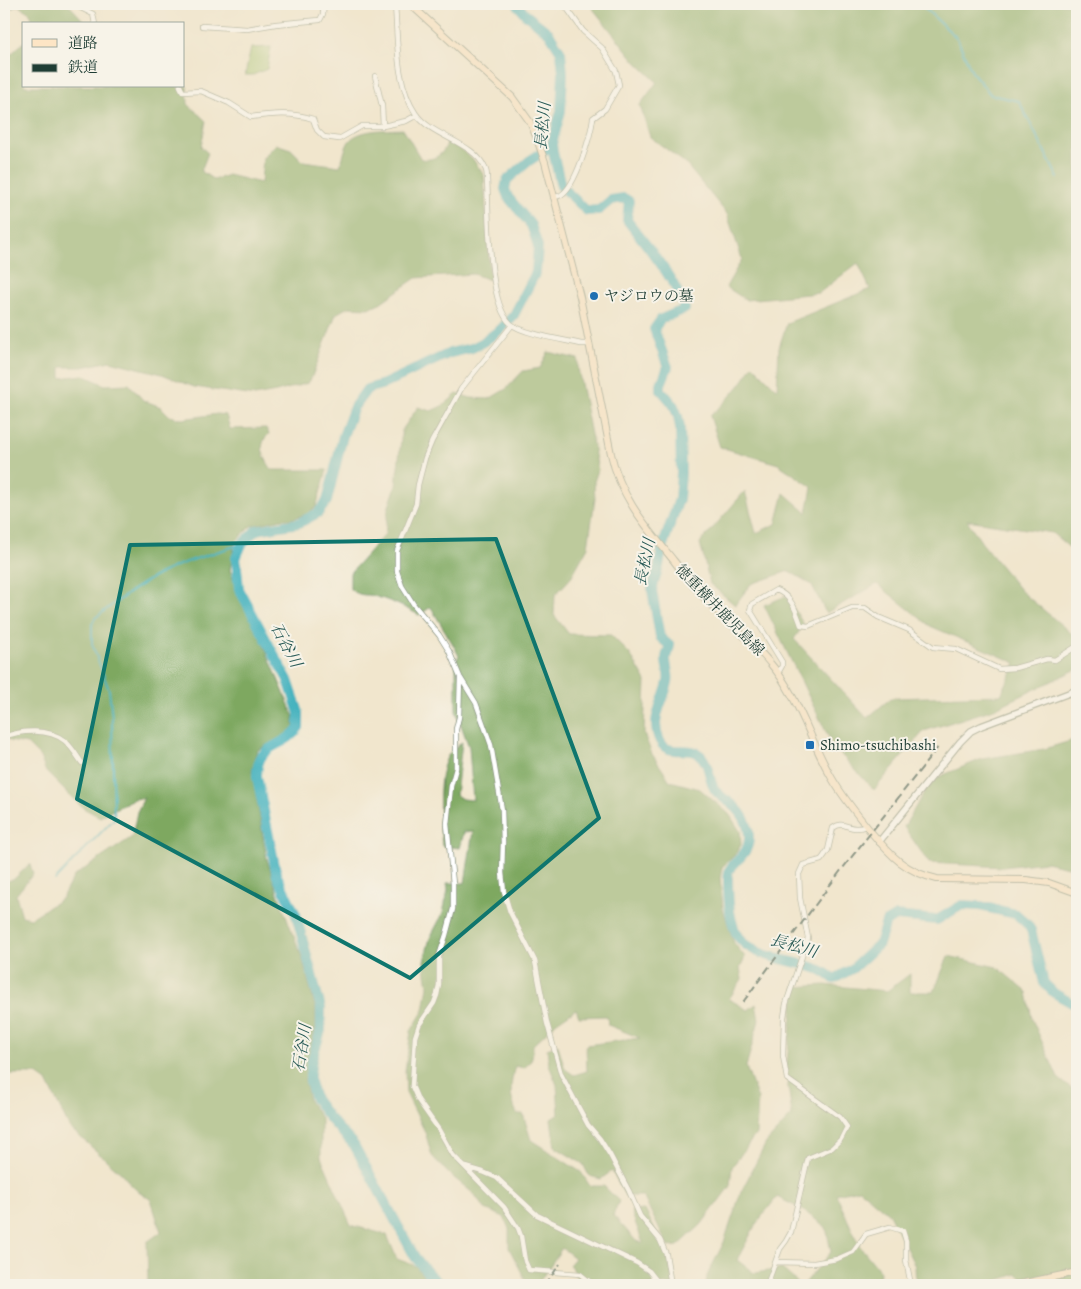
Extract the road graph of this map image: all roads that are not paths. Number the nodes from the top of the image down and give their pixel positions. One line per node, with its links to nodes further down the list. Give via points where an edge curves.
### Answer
1 (17, 4): 7 (street)
2 (73, 4): 8 (street, via 93,14)
3 (324, 4): 9 (street, via 320,20 309,22 247,29)
4 (397, 4): 12 (street, via 402,81)
5 (410, 4): 14 (main road, 徳重横井鹿児島線, via 512,97 530,122)
6 (564, 4): 14 (street, via 583,31 602,48 616,70 619,85 605,109 592,118 592,130 582,161 567,189)
7 (4, 8)
8 (95, 22)
9 (202, 26)
10 (375, 76): 13 (street)
11 (181, 88): 13 (street, via 183,92 201,91 229,102 251,117 304,116 312,119 324,137 339,139 362,126)
12 (417, 116): 13 (street); 15 (street, via 469,150 485,168 496,292 506,319)
13 (383, 126)
14 (554, 197): 16 (main road, 徳重横井鹿児島線)
15 (512, 325): 16 (street); 19 (street, via 462,389 432,441 418,484 416,504 397,551 397,571 402,586 439,635)
16 (590, 344): 18 (main road, 徳重横井鹿児島線, via 614,471 629,504 706,600 757,648)
17 (1077, 646): 18 (street, via 1054,660 999,669 956,648 933,648 908,630 865,608 852,608 801,626 792,602 776,590 752,604 750,610 782,662)
18 (778, 673): 23 (main road, 徳重横井鹿児島線, via 829,774)
19 (460, 677): 26 (street, via 456,768 447,824 453,909 438,956 437,995 415,1036 412,1086 453,1156); 31 (street, via 476,703 491,746 502,810 504,892 510,912 535,962 561,1074 588,1125 610,1155 640,1216 660,1240 666,1254)
20 (1077, 690): 24 (street, via 971,731)
21 (4, 737): 22 (street, via 30,731 52,734 63,740)
22 (82, 763)
23 (866, 826): 24 (main road, 徳重横井鹿児島線); 27 (street, via 854,829 841,824 833,828 824,856 800,869 800,898 808,938 784,1017 783,1056 787,1079 840,1117 847,1127 832,1148 808,1158 791,1232)
24 (879, 842): 25 (main road, 徳重横井鹿児島線, via 899,863 925,876 937,879 1026,880 1049,883)
25 (1077, 893)
26 (465, 1166): 29 (street, via 504,1207 518,1228 529,1270 580,1274); 30 (street, via 497,1178 537,1215 637,1263 649,1271)
27 (776, 1262): 32 (street); 33 (street, via 814,1263 837,1259 854,1252 866,1234 890,1227 903,1231)
28 (1077, 1272): 34 (main road)
29 (594, 1285)
30 (660, 1285)
31 (671, 1285)
32 (767, 1285)
33 (911, 1285)
34 (1014, 1285)

